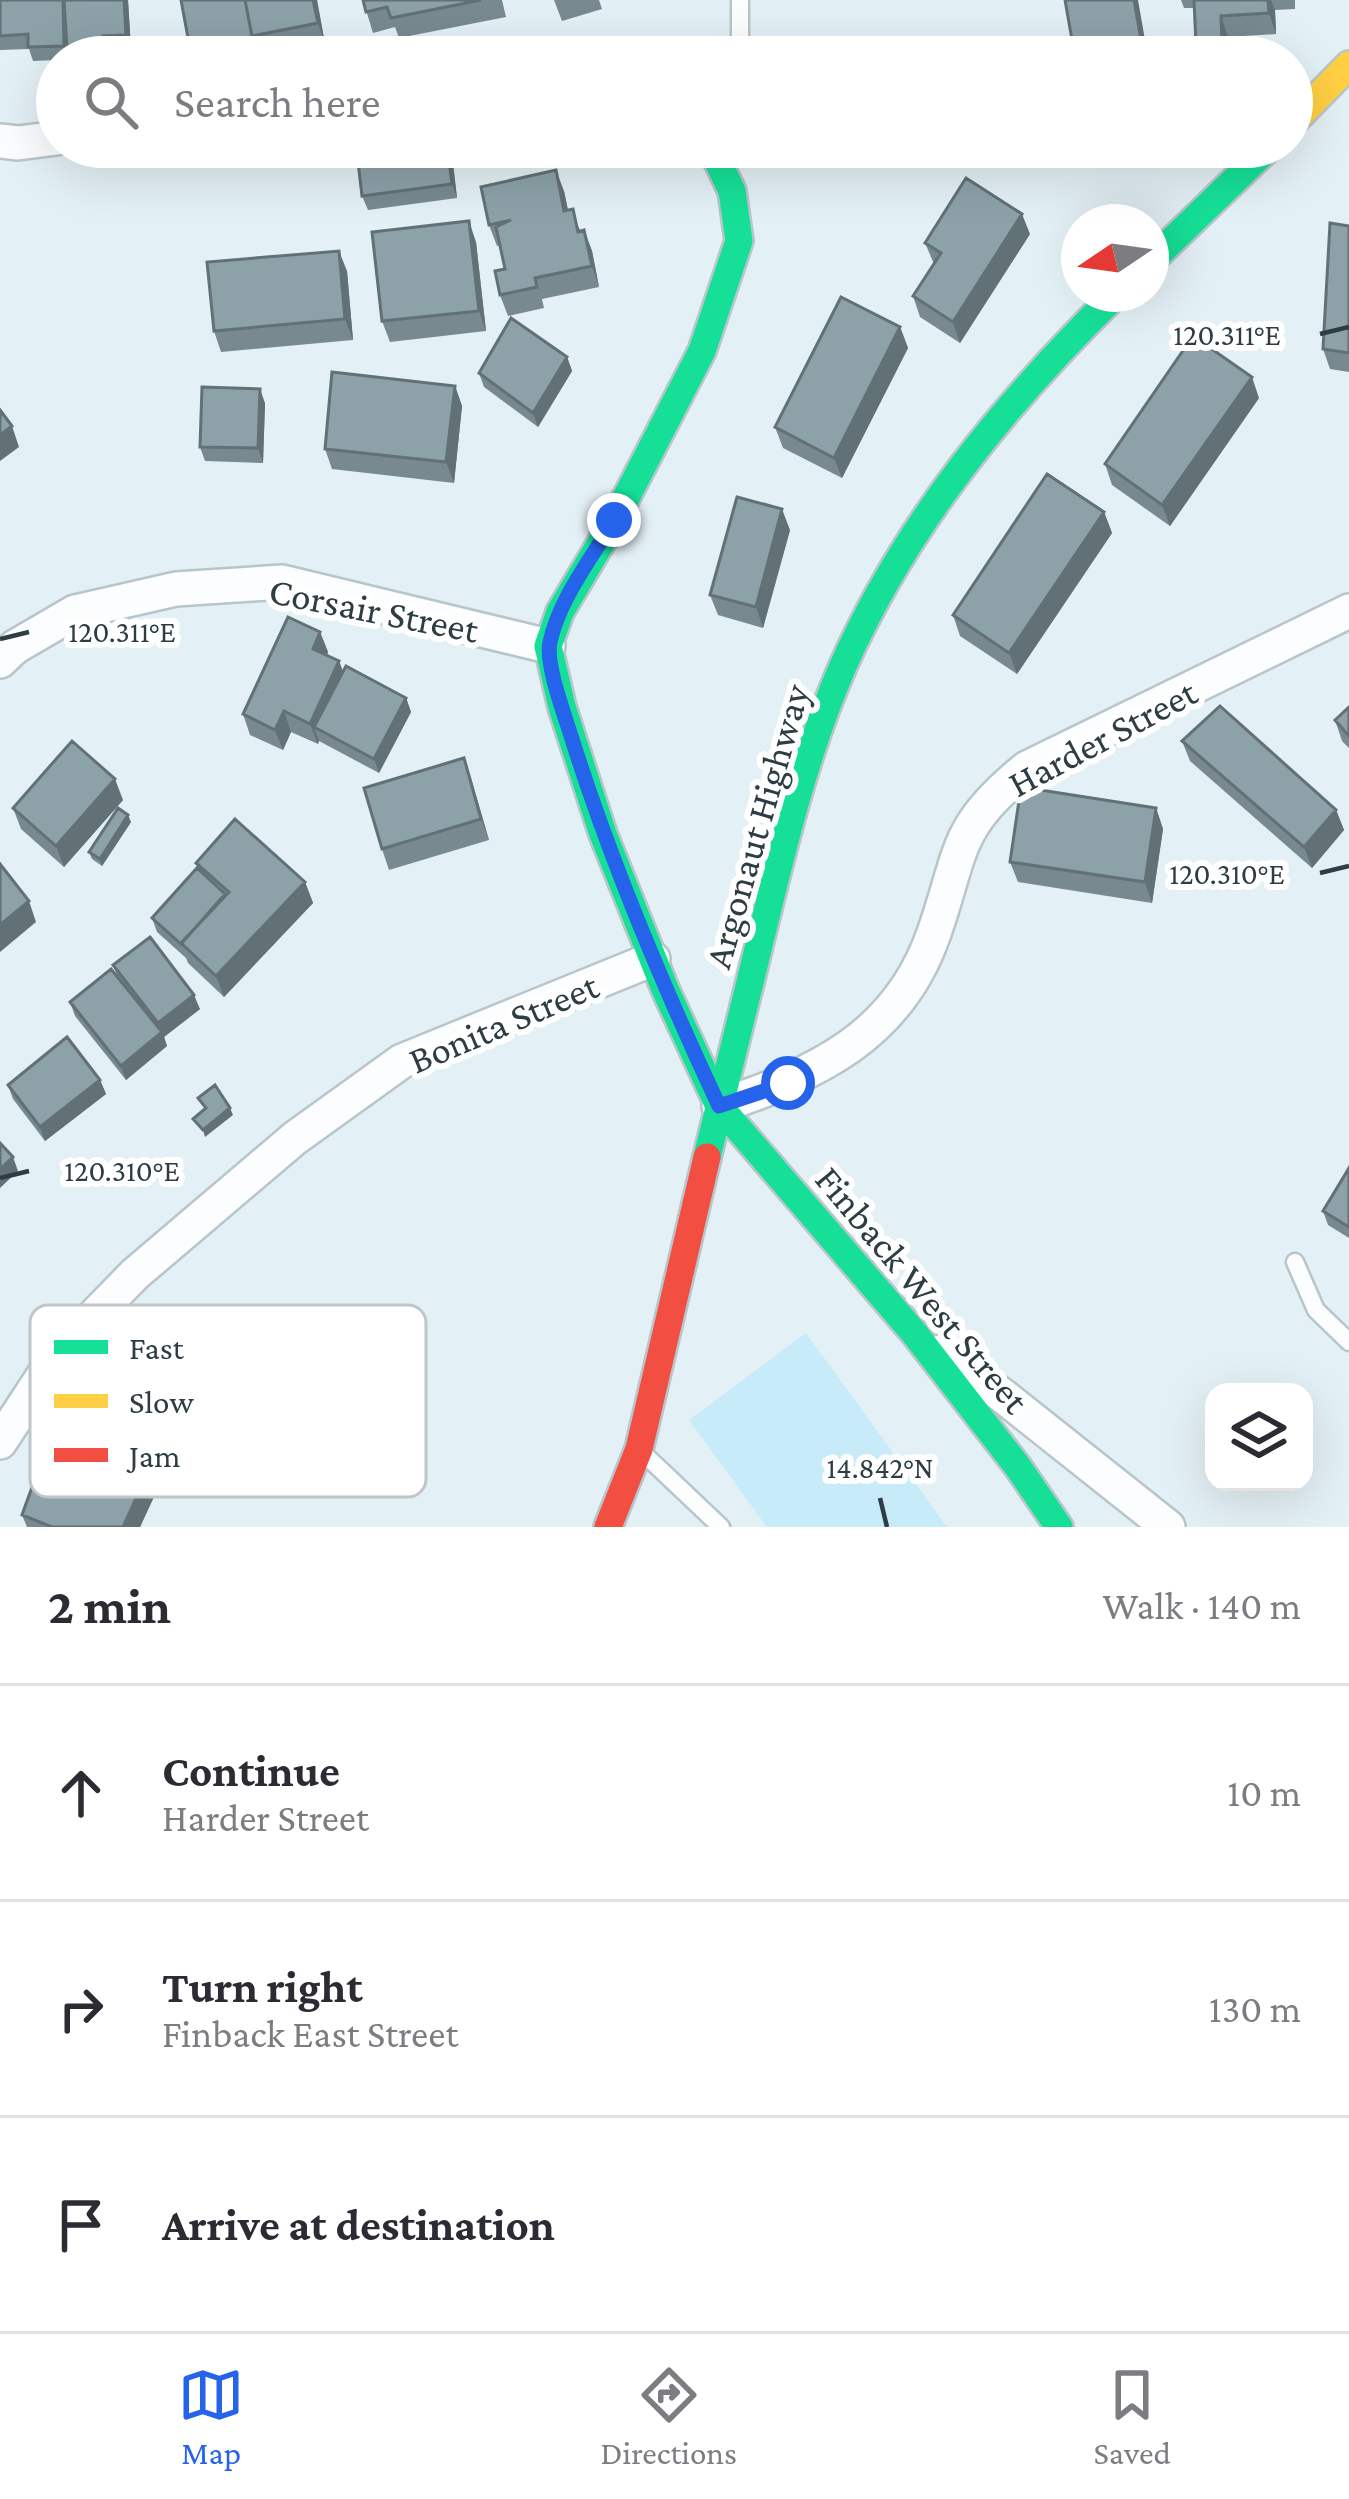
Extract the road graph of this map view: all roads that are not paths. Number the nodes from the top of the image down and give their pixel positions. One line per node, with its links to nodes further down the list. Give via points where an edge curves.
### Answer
1 (740, 0): 2 (lane)
2 (740, 36)
3 (1349, 65): 4 (street)
4 (1313, 102)
5 (0, 141): 6 (street)
6 (36, 141)
7 (722, 168): 12 (street, via 739,241 702,350)
8 (1247, 168): 9 (street)
9 (1169, 244)
10 (1099, 312): 15 (street, Argonaut Highway, via 1012,401 906,549 861,628 796,800)
11 (1349, 611): 15 (street, Harder Street, via 1027,768 973,820 902,999 860,1041 818,1067)
12 (548, 646): 13 (street, Corsair Street, via 282,582 176,590 75,612); 14 (street, Finback West Street, via 602,834)
13 (0, 662)
14 (653, 959): 15 (street, Finback West Street); 17 (street, Bonita Street, via 402,1061 295,1138)
15 (719, 1106): 18 (street, Finback West Street); 22 (street, Argonaut Highway)
16 (1295, 1262): 19 (lane, via 1316,1310)
17 (104, 1305)
18 (915, 1334): 25 (street, Finback West Street); 26 (street)
19 (1349, 1342)
20 (30, 1396): 21 (street, Bonita Street)
21 (0, 1442)
22 (639, 1449): 23 (street, Argonaut Highway); 24 (lane)
23 (608, 1527)
24 (721, 1527)
25 (1059, 1527)
26 (1168, 1527)

